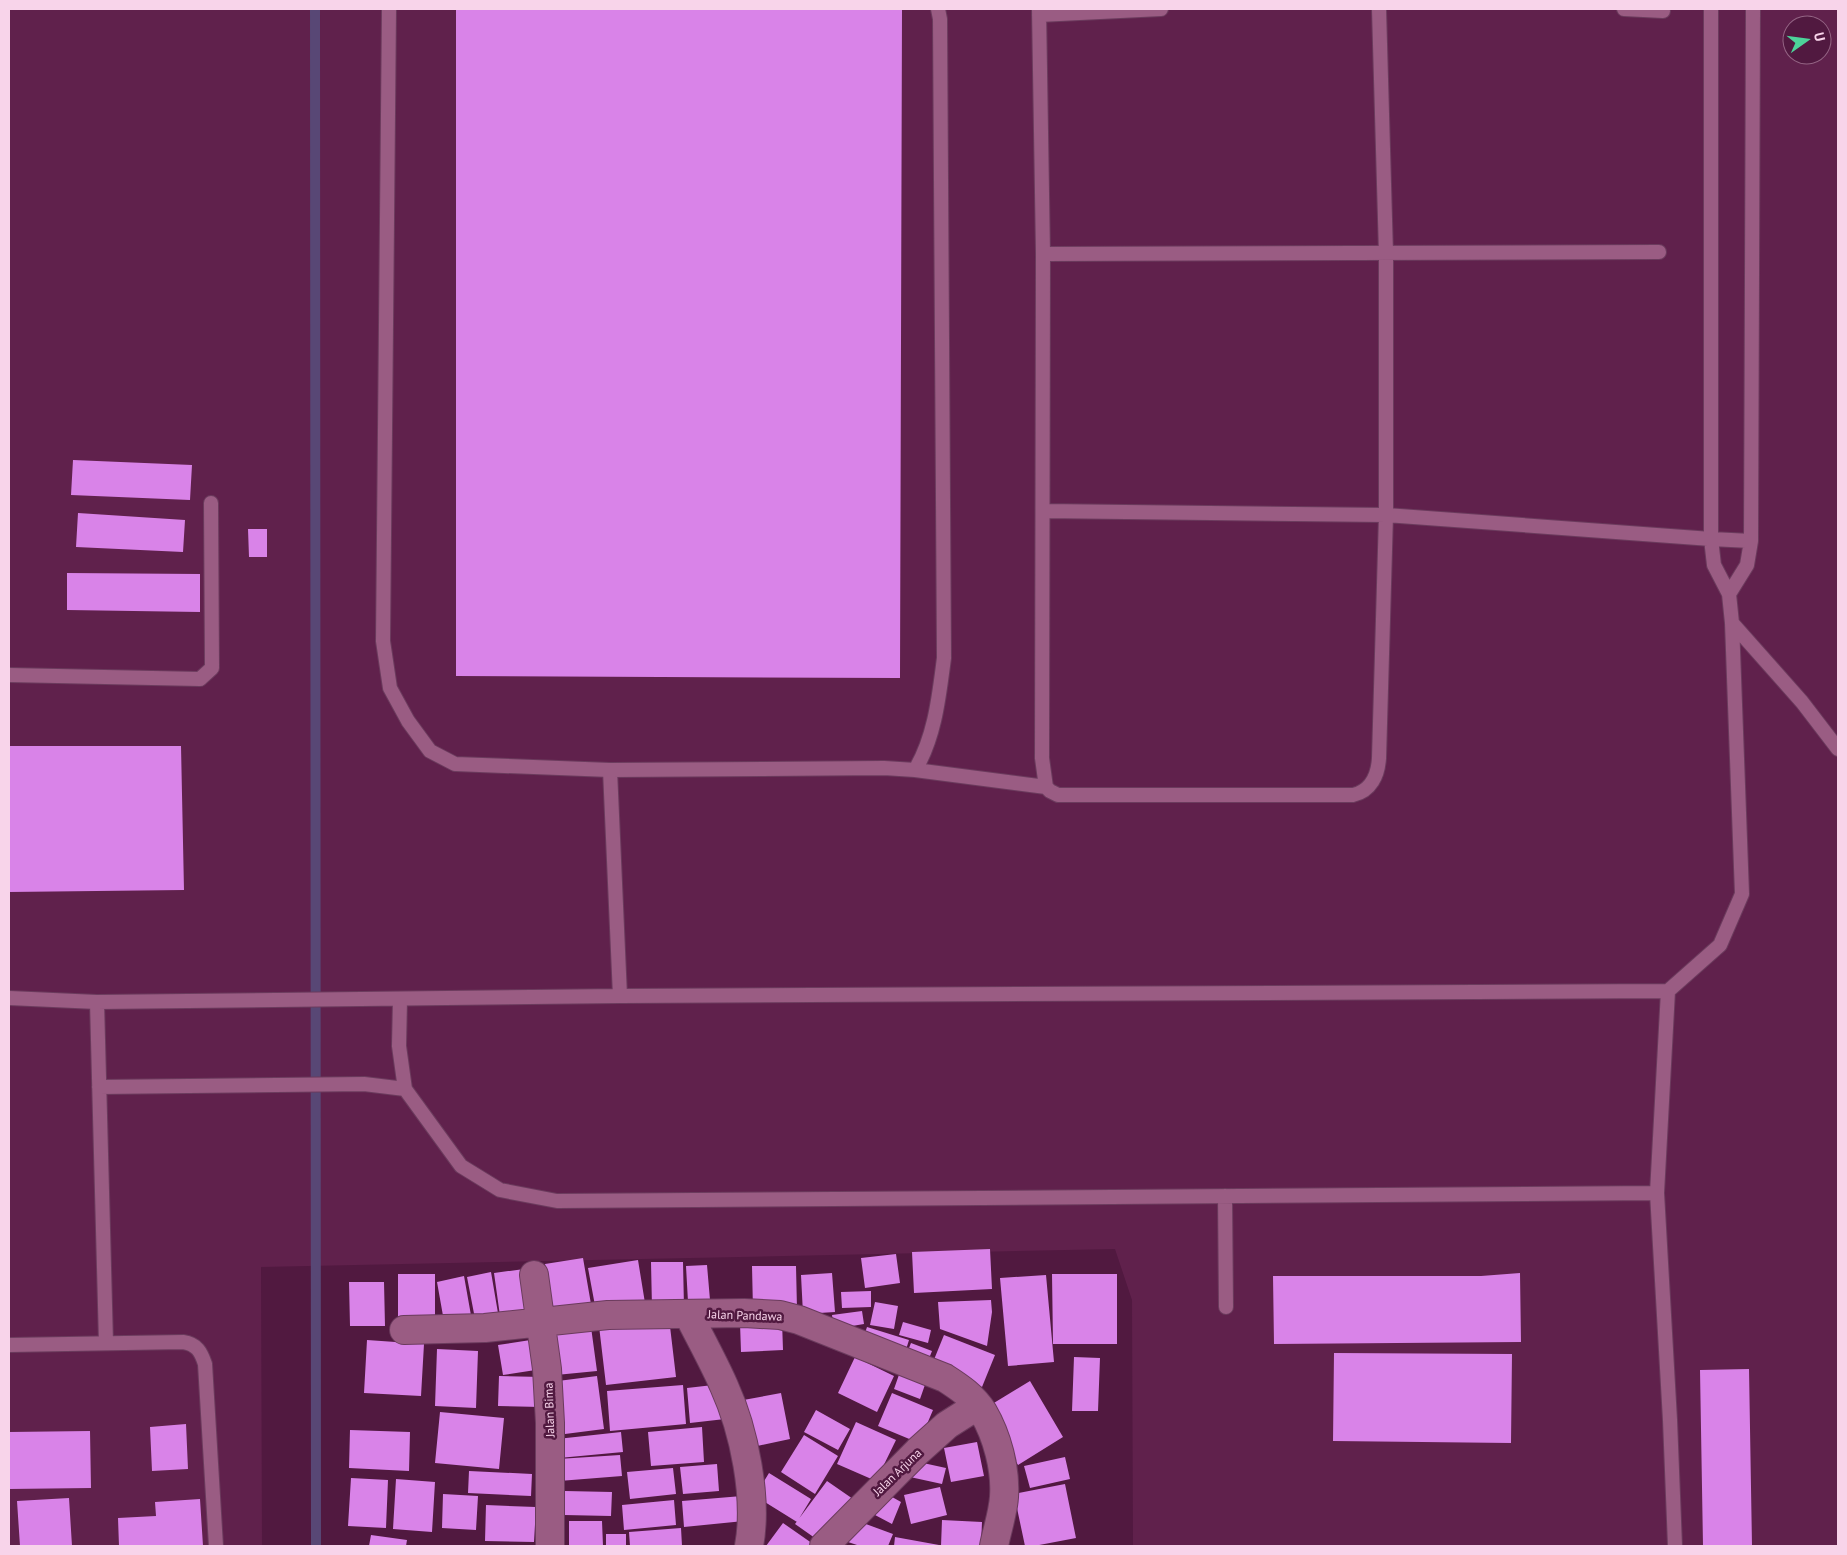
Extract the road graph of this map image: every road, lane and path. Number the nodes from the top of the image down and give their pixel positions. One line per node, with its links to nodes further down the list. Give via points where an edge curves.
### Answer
1 (389, 9): 22 (lane, via 383,640 390,688 430,751 455,764)
2 (938, 9): 23 (lane, via 944,658 939,697 924,756)
3 (1161, 9): 9 (lane)
4 (1379, 9): 12 (lane)
5 (1624, 9): 8 (lane)
6 (1711, 9): 16 (lane)
7 (1753, 9): 17 (lane)
8 (1663, 10)
9 (1039, 12): 11 (lane)
10 (1659, 252): 12 (lane)
11 (1043, 254): 12 (lane); 14 (lane)
12 (1386, 254): 15 (lane)
13 (211, 503): 20 (lane, via 212,668 200,679)
14 (1043, 511): 15 (lane); 24 (lane, via 1042,758)
15 (1386, 515): 16 (lane); 24 (lane, via 1378,772 1362,793 1058,795)
16 (1711, 539): 17 (lane); 18 (lane, via 1714,565)
17 (1751, 541): 18 (lane, via 1747,565)
18 (1729, 594): 19 (lane)
19 (1732, 623): 21 (lane, via 1802,702); 25 (lane, via 1742,894 1720,945)
20 (9, 676)
21 (1838, 749)
22 (610, 770): 23 (lane); 26 (lane)
23 (915, 770): 24 (lane)
24 (1046, 787)
25 (1668, 991): 26 (lane); 32 (lane)
26 (620, 996): 28 (lane)
27 (9, 998): 29 (lane)
28 (393, 999): 29 (lane); 31 (lane)
29 (97, 1002): 30 (lane)
30 (99, 1087): 31 (lane, via 364,1084); 39 (lane)
31 (405, 1089): 33 (lane, via 461,1166 500,1190 556,1201)
32 (1657, 1193): 33 (lane); 47 (lane)
33 (1225, 1196): 35 (lane)
34 (534, 1275): 37 (street, Jalan Bima)
35 (1226, 1307)
36 (688, 1314): 37 (street, Jalan Pandawa, via 608,1315); 41 (street, Jalan Pandawa, via 744,1313 780,1315 799,1320 946,1378); 44 (street, via 725,1387 738,1424 752,1488)
37 (541, 1323): 38 (street, Jalan Pandawa); 43 (street, Jalan Bima, via 550,1423)
38 (404, 1330)
39 (106, 1343): 40 (lane); 42 (lane, via 183,1342 195,1345 202,1353)
40 (9, 1345)
41 (978, 1406): 45 (street, Jalan Arjuna, via 947,1425 918,1451); 46 (street, Jalan Pandawa, via 995,1441 1004,1479 1004,1498)
42 (216, 1546)
43 (550, 1546)
44 (749, 1546)
45 (824, 1546)
46 (994, 1546)
47 (1674, 1546)

